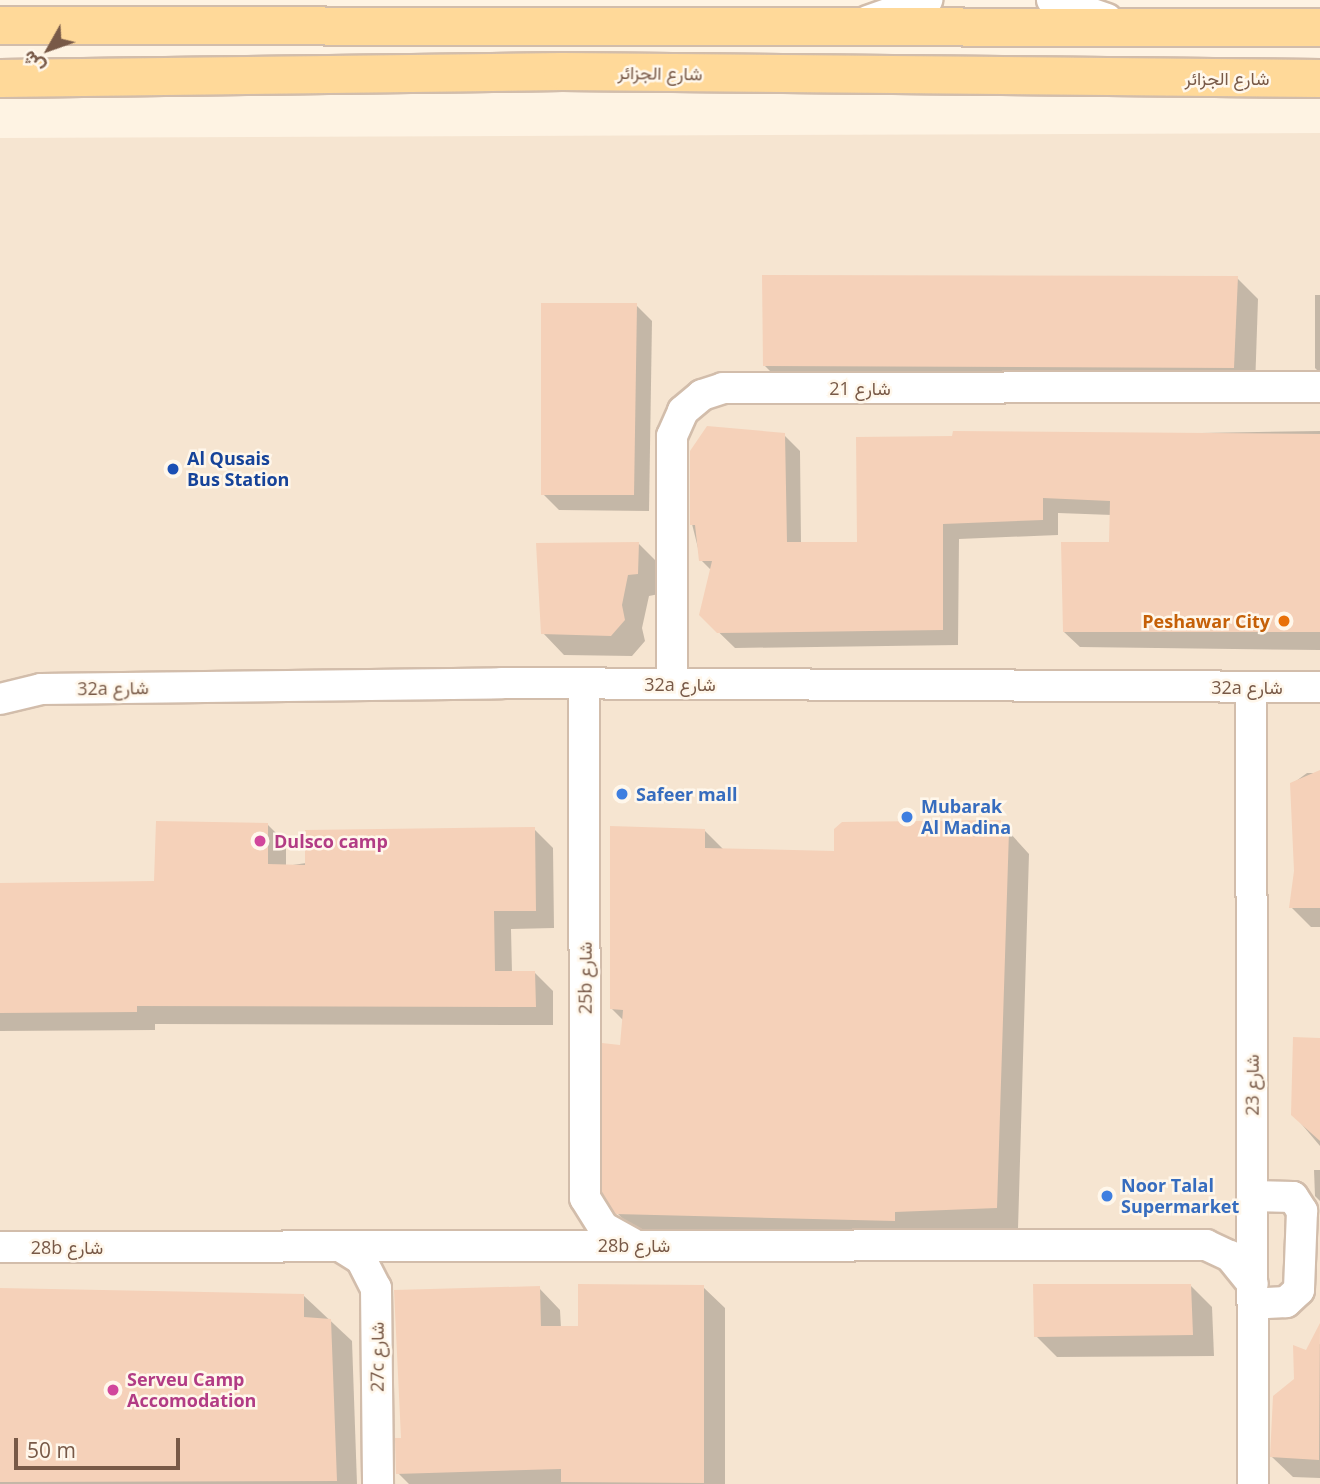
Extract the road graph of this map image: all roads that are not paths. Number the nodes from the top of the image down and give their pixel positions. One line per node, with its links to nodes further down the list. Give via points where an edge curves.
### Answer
1 (927, 0): 3 (street)
2 (1052, 0): 5 (street)
3 (858, 24): 4 (main road); 5 (main road)
4 (0, 25)
5 (1130, 27): 6 (main road)
6 (1320, 27)
7 (0, 78): 8 (main road, شارع الجزائر, via 522,71)
8 (1320, 78)
9 (1320, 387): 12 (street, شارع 21, via 723,388 702,395 683,411 672,436)
10 (0, 676): 15 (street, 32a شارع)
11 (584, 683): 12 (street, 32a شارع); 15 (street, 32a شارع); 18 (street, 25b شارع, via 585,1198 603,1227)
12 (672, 684): 13 (street, 32a شارع)
13 (1251, 687): 14 (street, 32a شارع); 17 (street, شارع 23)
14 (1320, 687)
15 (41, 689): 16 (street, 32a شارع)
16 (0, 699)
17 (1252, 1196): 21 (street, شارع 23); 21 (street, via 1293,1197 1302,1211 1299,1290 1286,1301)
18 (639, 1244): 19 (street, 28b شارع); 21 (street, 28b شارع, via 1206,1245 1230,1256)
19 (340, 1246): 20 (street, 28b شارع); 22 (street, 27c شارع, via 361,1259 376,1288)
20 (0, 1247)
21 (1252, 1294): 23 (street, شارع 23)
22 (378, 1484)
23 (1252, 1484)

